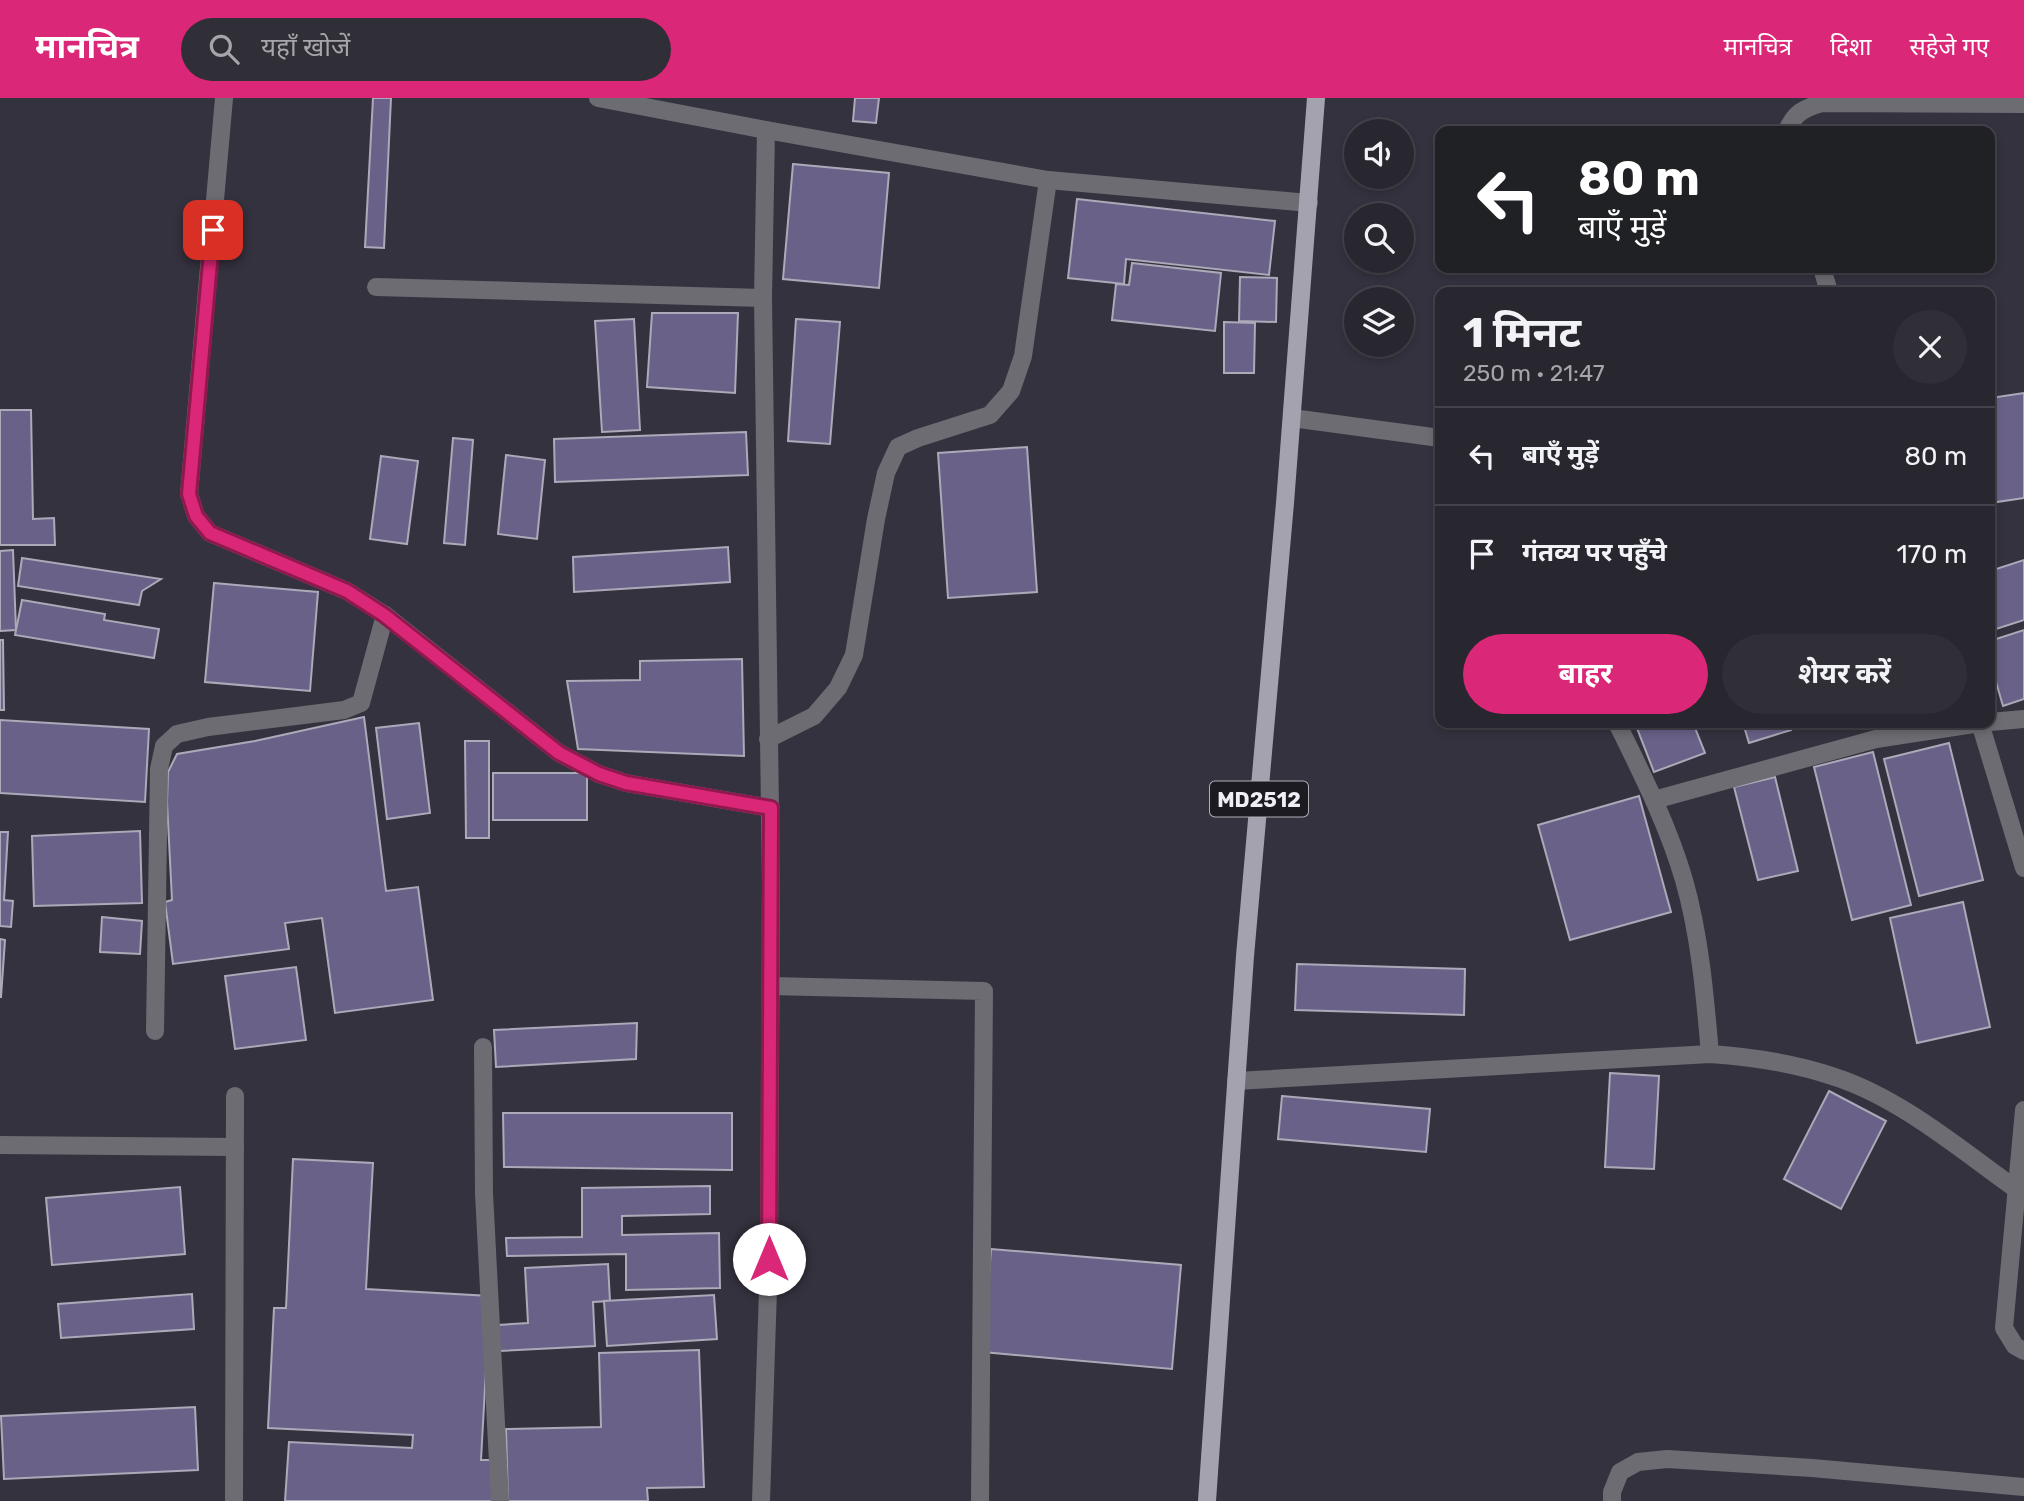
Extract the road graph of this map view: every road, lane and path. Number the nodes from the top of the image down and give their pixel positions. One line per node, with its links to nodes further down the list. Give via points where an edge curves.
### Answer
1 (225, 98): 13 (street, via 189,494 196,516 210,533 347,591)
2 (598, 98): 6 (street)
3 (1316, 98): 8 (main road, MD2512)
4 (2024, 104): 5 (street, via 1822,103 1793,116)
5 (1789, 126)
6 (766, 131): 7 (street); 10 (street)
7 (1048, 180): 8 (street); 19 (street, via 1023,356 1011,391 990,415 898,447 886,473 876,519 854,655 838,688 814,716)
8 (1308, 203): 11 (main road, MD2512)
9 (376, 287): 10 (street)
10 (763, 298): 19 (street)
11 (1292, 418): 12 (street); 27 (main road, MD2512)
12 (1435, 437)
13 (384, 615): 21 (street, via 559,753 599,774 626,783); 24 (street, via 361,703 344,710 208,727 177,734 164,746 159,769)
14 (2024, 719): 15 (street)
15 (1995, 722)
16 (1619, 728): 20 (street)
17 (1948, 728): 20 (street, via 1876,739)
18 (1982, 728): 22 (street)
19 (768, 739): 21 (street)
20 (1654, 800): 26 (street, via 1685,881)
21 (771, 808): 23 (street)
22 (2024, 868)
23 (770, 986): 37 (street, via 769,1259); 38 (street, via 984,991)
24 (155, 1031)
25 (483, 1047): 36 (street, via 484,1193)
26 (1709, 1048): 27 (street); 32 (street, via 1838,1077 1935,1131)
27 (1236, 1082): 39 (main road, MD2512)
28 (235, 1096): 31 (street)
29 (2024, 1110): 32 (street)
30 (0, 1145): 31 (street)
31 (235, 1147): 35 (street)
32 (2016, 1189): 33 (street, via 2004,1328)
33 (2024, 1352)
34 (2024, 1487): 40 (street, via 1667,1460 1638,1462 1620,1472)
35 (234, 1501)
36 (500, 1501)
37 (761, 1501)
38 (980, 1501)
39 (1207, 1501)
40 (1612, 1501)

